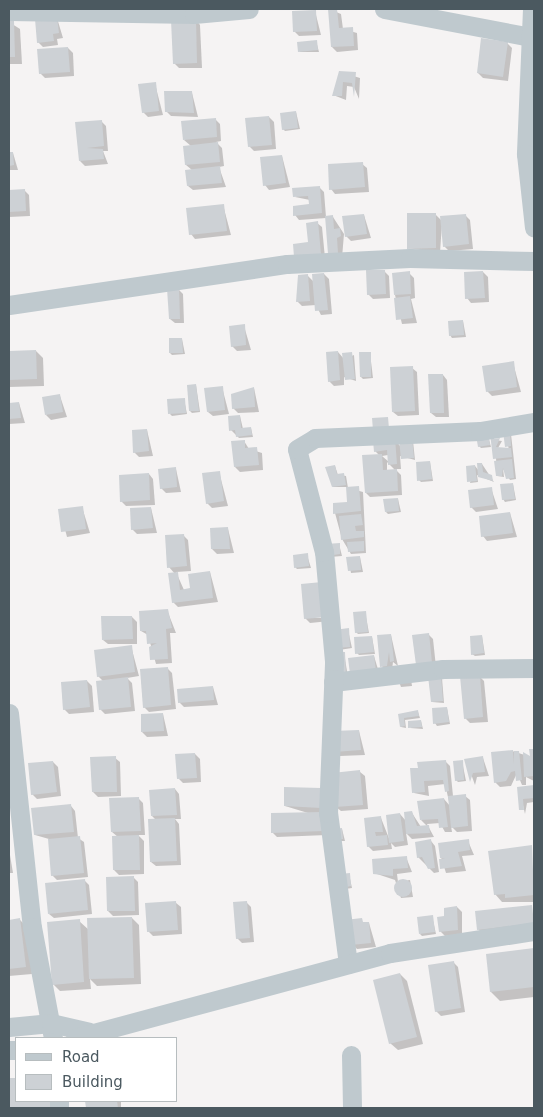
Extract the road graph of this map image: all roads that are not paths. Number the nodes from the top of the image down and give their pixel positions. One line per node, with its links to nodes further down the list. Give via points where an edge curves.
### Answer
1 (249, 9): 4 (street, via 194,14)
2 (384, 9): 5 (street)
3 (532, 9): 5 (street)
4 (9, 11)
5 (530, 37): 6 (street, via 526,154)
6 (534, 228)
7 (534, 260): 8 (street, via 410,258 287,264)
8 (9, 305)
9 (534, 422): 11 (street, via 480,431 315,438 297,449 324,552)
10 (534, 668): 11 (street, via 443,669)
11 (333, 682): 14 (street, via 328,813)
12 (9, 713): 16 (street, via 32,927)
13 (534, 931): 14 (street, via 390,953)
14 (348, 964): 17 (street)
15 (9, 1027): 16 (street)
16 (52, 1031): 17 (street)
17 (82, 1035)
18 (351, 1055): 19 (street)
19 (352, 1108)

